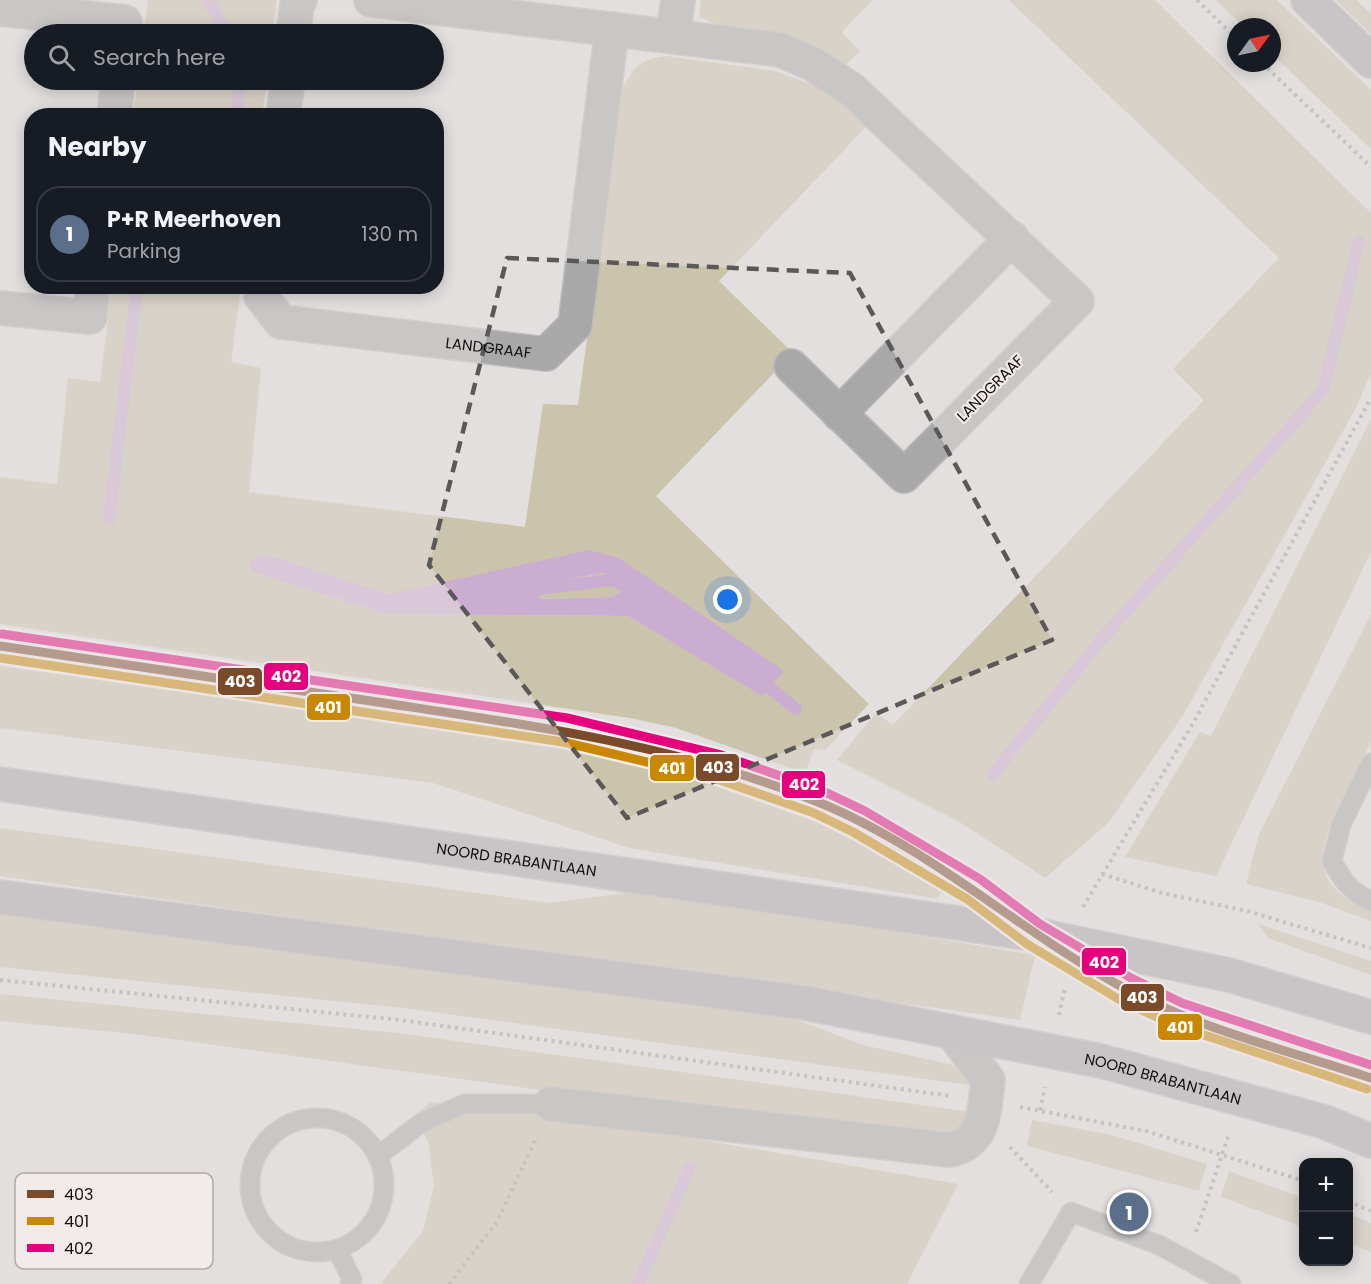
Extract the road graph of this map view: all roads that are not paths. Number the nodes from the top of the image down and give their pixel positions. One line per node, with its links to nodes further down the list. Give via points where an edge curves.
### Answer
1 (300, 0): 7 (street)
2 (371, 0): 8 (street, LANDGRAAF)
3 (678, 0): 9 (street)
4 (1308, 0): 10 (main road)
5 (0, 9): 6 (street)
6 (126, 19)
7 (294, 24)
8 (612, 29): 9 (street, LANDGRAAF); 17 (street, LANDGRAAF, via 575,325 546,354 281,322)
9 (673, 36): 15 (street, LANDGRAAF, via 781,50 813,64 852,89)
10 (1371, 61)
11 (117, 90): 13 (street)
12 (287, 90): 14 (street)
13 (115, 108)
14 (284, 108)
15 (1012, 238): 20 (street); 20 (street, LANDGRAAF, via 1077,301 904,476)
16 (92, 294): 18 (street, via 90,317)
17 (261, 294)
18 (0, 308)
19 (791, 366): 20 (street, LANDGRAAF)
20 (839, 414)
21 (0, 646): 26 (lane, NOORD BRABANTLAAN, via 565,730 717,766 819,802 859,821 974,890)
22 (1371, 763): 25 (lane, via 1341,825 1332,861 1343,881 1357,895)
23 (0, 784): 26 (main road, NOORD BRABANTLAAN)
24 (0, 897): 28 (main road, NOORD BRABANTLAAN, via 793,1001)
25 (1371, 901)
26 (1033, 934): 27 (main road, NOORD BRABANTLAAN, via 1229,975); 29 (lane, NOORD BRABANTLAAN, via 1125,989 1178,1014)
27 (1371, 1017)
28 (951, 1031): 30 (street, via 988,1080 975,1137 965,1147 951,1150); 31 (main road, NOORD BRABANTLAAN, via 1158,1075 1325,1122)
29 (1371, 1078)
30 (551, 1104): 32 (lane, via 464,1104 421,1123)
31 (1371, 1141)
32 (378, 1156): 33 (lane, via 384,1178 383,1201 374,1222 358,1239); 33 (lane, via 365,1137 347,1125 326,1119 304,1119 284,1126 267,1140 255,1159 250,1180 252,1202 261,1222 275,1238 305,1251)
33 (338, 1250): 34 (lane, via 352,1279)
34 (350, 1284)
35 (1029, 1284): 36 (lane, via 1071,1212 1159,1245)
36 (1230, 1284)

